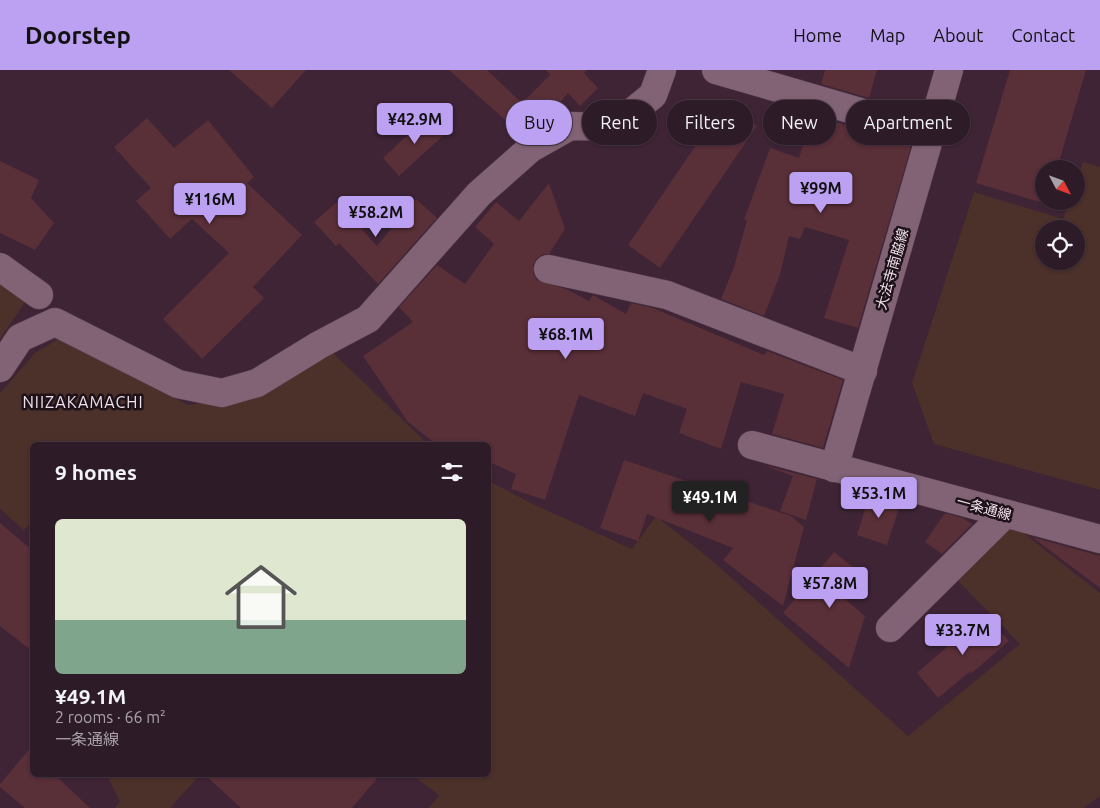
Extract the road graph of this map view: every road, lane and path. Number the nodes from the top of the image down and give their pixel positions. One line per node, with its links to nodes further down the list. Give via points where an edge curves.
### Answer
1 (662, 70): 10 (street, via 653,95 614,127 570,126 531,148 479,194 368,319 257,383 222,393 178,384 56,322 20,338)
2 (716, 70): 5 (street)
3 (949, 70): 4 (street, 大法寺南脇線)
4 (941, 100)
5 (846, 108)
6 (929, 145): 11 (street, 大法寺南脇線)
7 (0, 267): 9 (street)
8 (548, 269): 11 (street, via 667,295)
9 (39, 295)
10 (0, 368)
11 (863, 371): 13 (street, 大法寺南脇線)
12 (752, 445): 13 (street, 一条通線)
13 (834, 468): 14 (street, 一条通線)
14 (1005, 514): 15 (street, 一条通線); 16 (street)
15 (1100, 539)
16 (890, 628)

